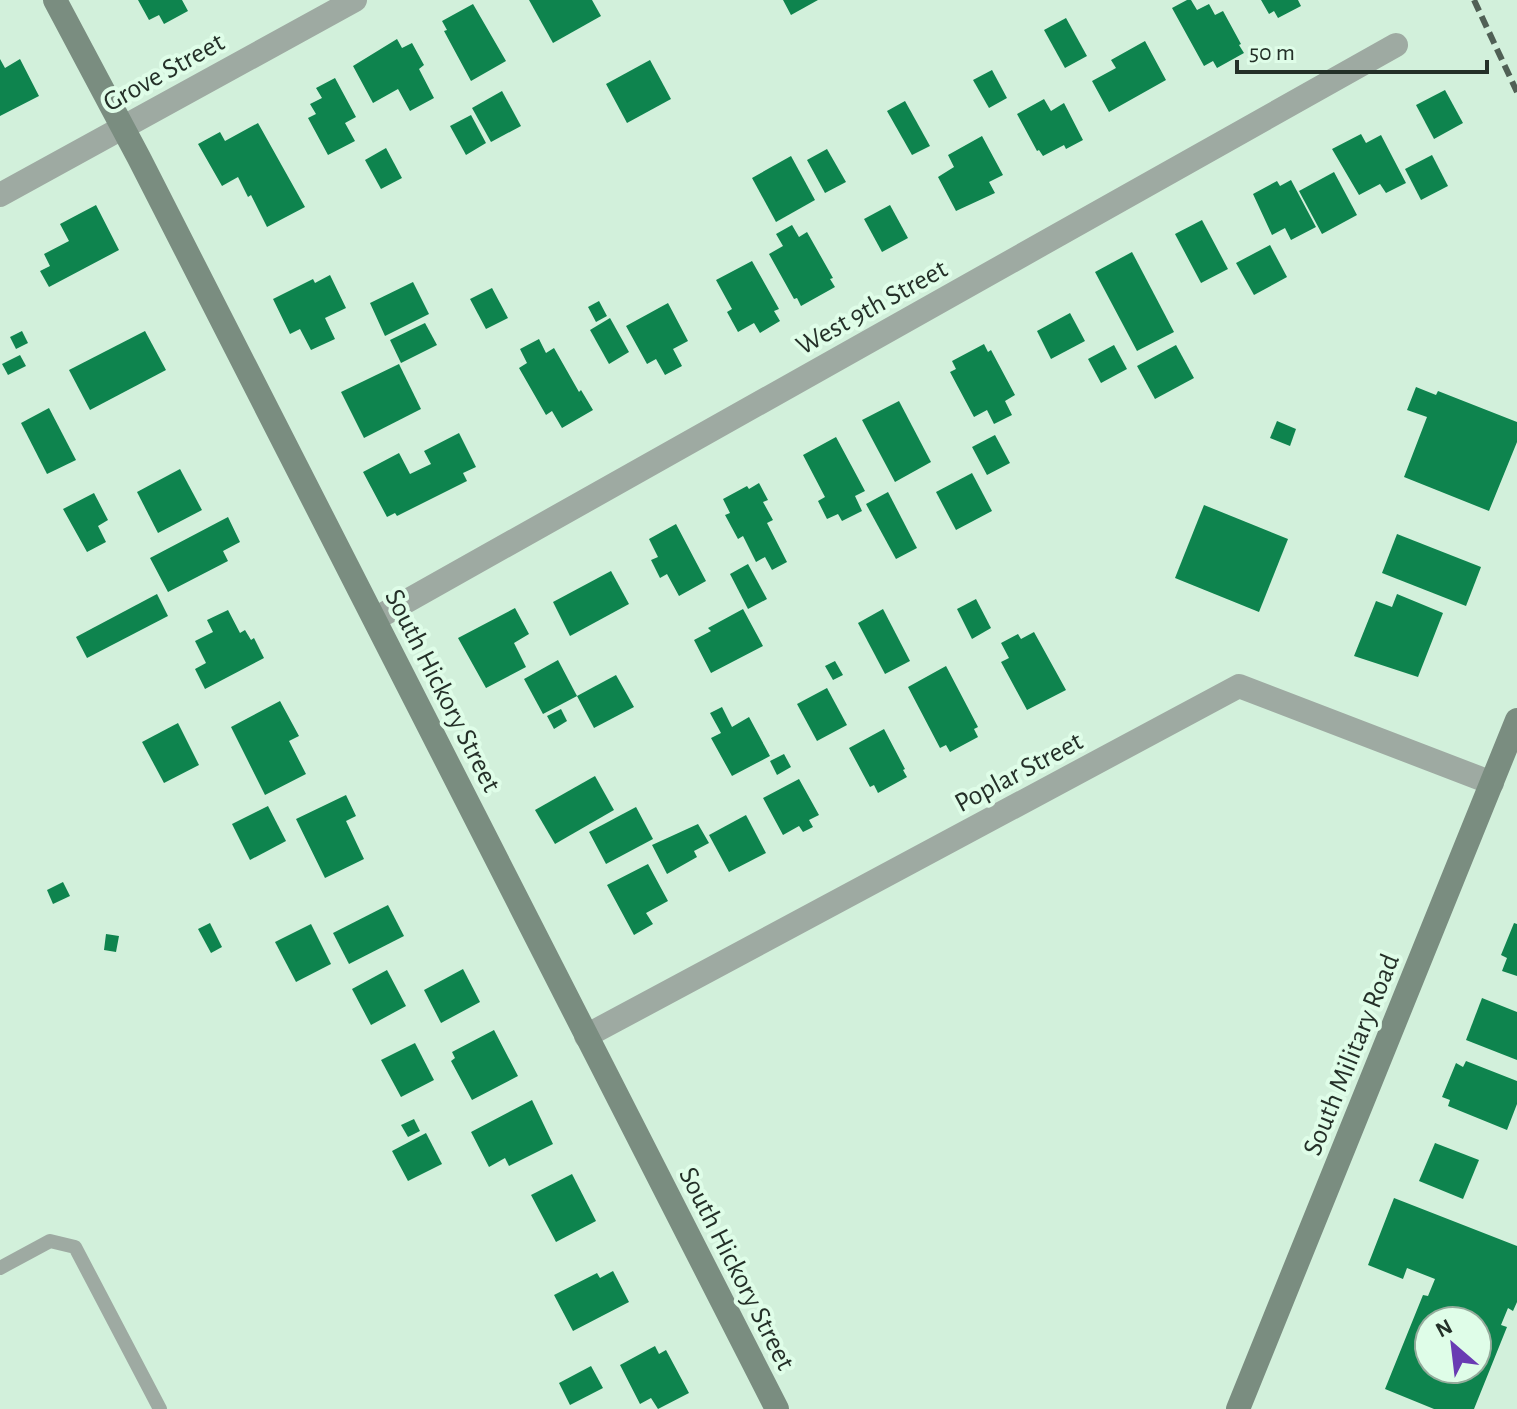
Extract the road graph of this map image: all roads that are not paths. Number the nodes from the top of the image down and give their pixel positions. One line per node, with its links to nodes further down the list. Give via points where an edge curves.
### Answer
1 (55, 0): 4 (street, South Hickory Street)
2 (355, 0): 4 (street, Grove Street)
3 (1396, 45): 6 (street, West 9th Street)
4 (123, 128): 5 (street, Grove Street); 6 (street, South Hickory Street)
5 (0, 195)
6 (375, 619): 9 (street, South Hickory Street)
7 (1517, 720): 8 (street, South Military Road)
8 (1492, 783): 9 (street, Poplar Street, via 1239,686); 13 (street, South Military Road)
9 (586, 1036): 12 (street, South Hickory Street)
10 (0, 1268): 11 (lane, via 50,1241 75,1247)
11 (160, 1409)
12 (777, 1409)
13 (1238, 1409)

